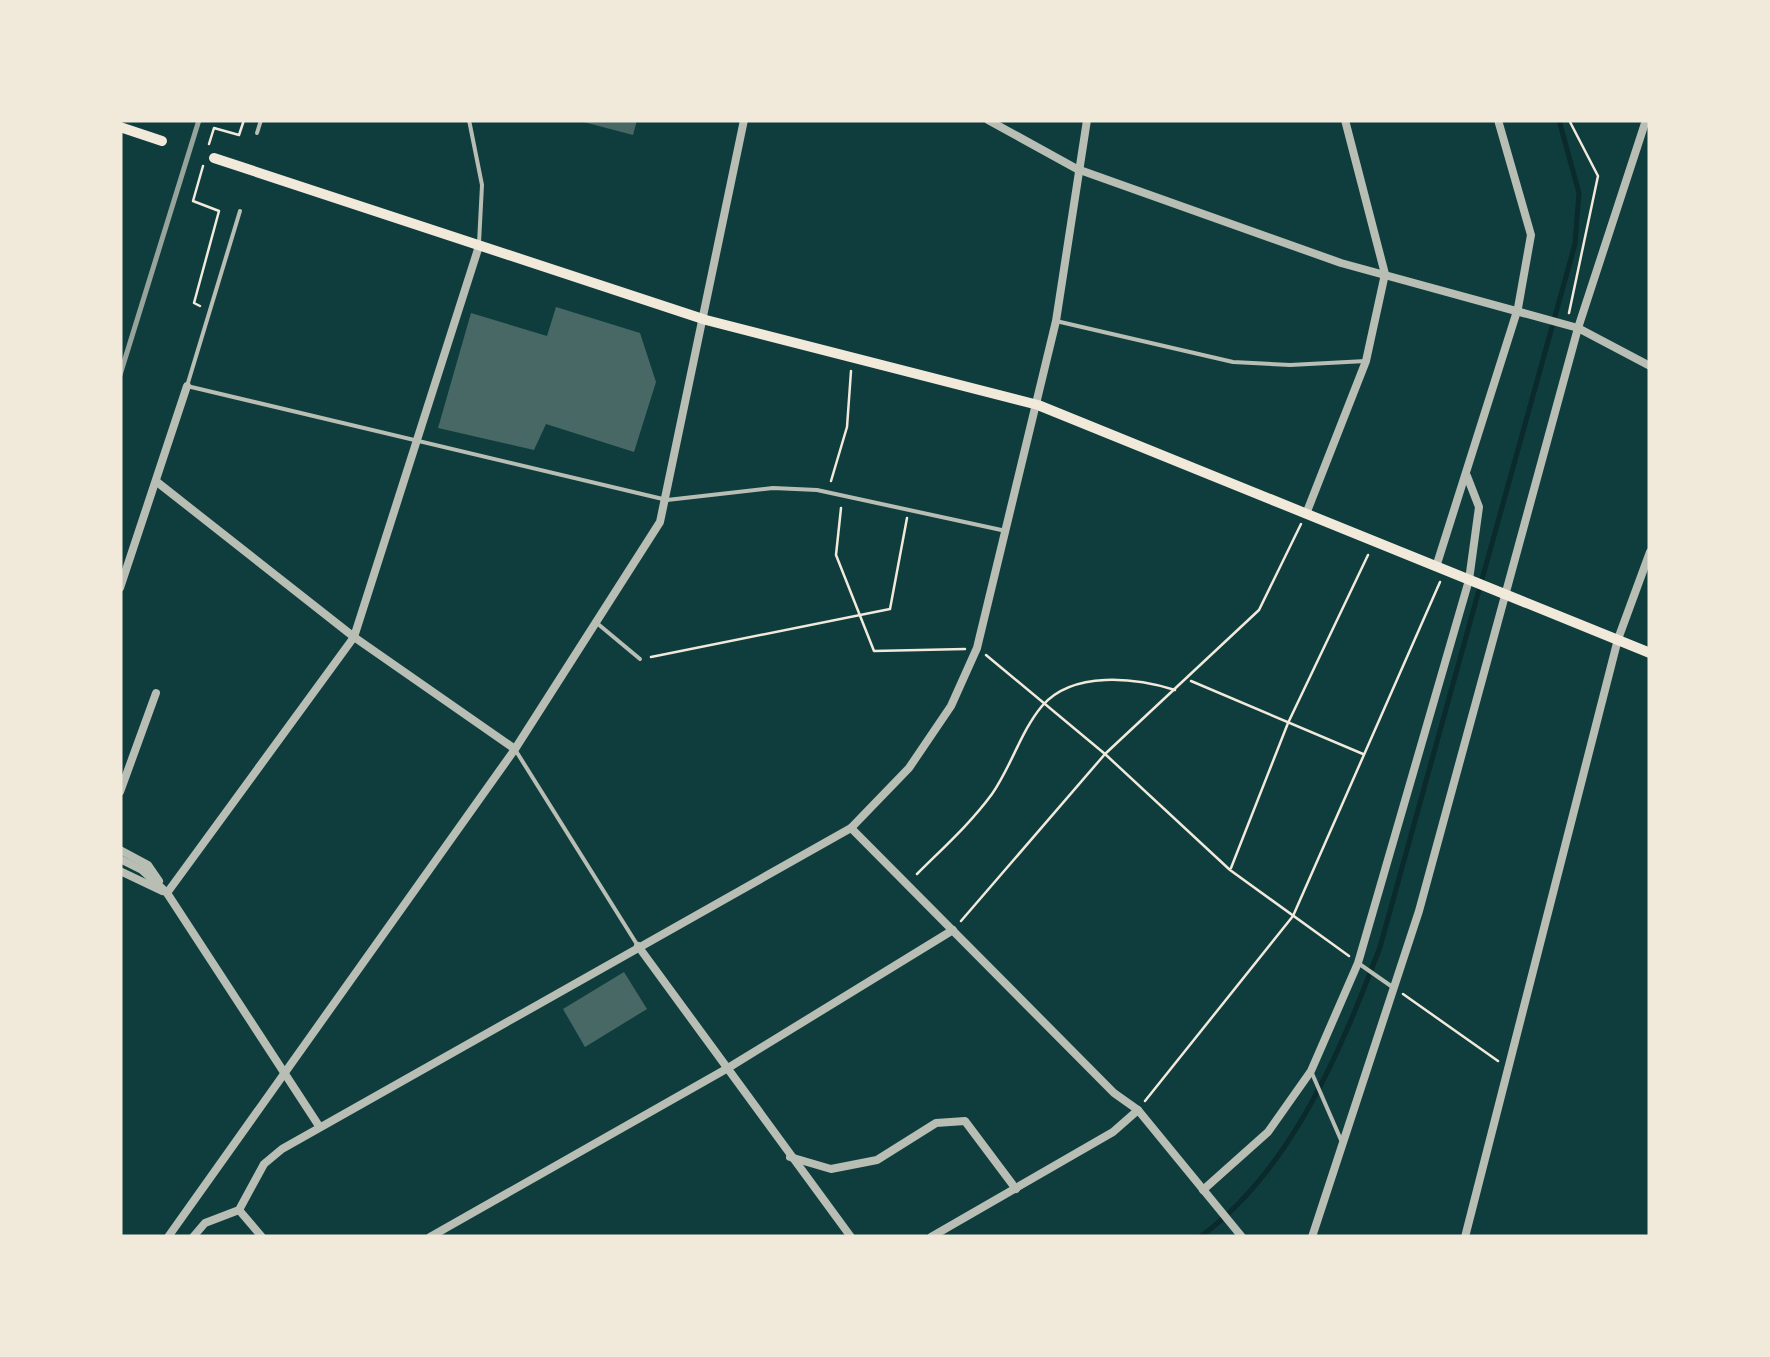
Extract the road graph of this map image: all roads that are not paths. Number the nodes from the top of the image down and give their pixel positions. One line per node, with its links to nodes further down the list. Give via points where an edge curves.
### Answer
1 (261, 120): 10 (lane)
2 (469, 120): 17 (lane, via 482,185)
3 (744, 120): 20 (street)
4 (988, 120): 15 (street)
5 (1087, 120): 15 (street)
6 (1345, 120): 18 (street)
7 (1498, 120): 19 (street, via 1531,235)
8 (1646, 120): 12 (street)
9 (120, 127): 11 (main road)
10 (257, 134)
11 (162, 140)
12 (1638, 144): 13 (street); 22 (street)
13 (1650, 147)
14 (209, 156): 17 (main road)
15 (1077, 169): 18 (street); 21 (street)
16 (240, 211): 25 (lane)
17 (479, 246): 20 (main road); 27 (street)
18 (1385, 274): 19 (street); 23 (street)
19 (1518, 308): 22 (street); 28 (street)
20 (706, 320): 26 (main road); 30 (street)
21 (1056, 321): 23 (lane, via 1233,362); 26 (street)
22 (1570, 326): 24 (street); 37 (street)
23 (1366, 361): 31 (street)
24 (1650, 366)
25 (187, 386): 27 (lane); 29 (street)
26 (1038, 405): 31 (main road); 32 (street)
27 (418, 442): 30 (lane); 39 (street)
28 (1466, 476): 34 (street); 35 (street, via 1480,507)
29 (157, 482): 36 (street); 39 (street)
30 (666, 500): 32 (lane, via 772,488 827,492); 38 (street, via 660,522)
31 (1306, 514): 34 (main road)
32 (1006, 532): 46 (street, via 977,648 951,706 909,768)
33 (1650, 552): 40 (street)
34 (1441, 569): 35 (main road)
35 (1469, 580): 37 (main road); 53 (street)
36 (120, 588)
37 (1506, 594): 40 (main road); 54 (street)
38 (598, 624): 42 (lane); 44 (street)
39 (354, 637): 44 (street); 50 (street)
40 (1618, 639): 41 (main road); 75 (street)
41 (1650, 653)
42 (640, 659)
43 (156, 693): 45 (street)
44 (514, 749): 52 (lane); 55 (street)
45 (120, 792)
46 (851, 828): 51 (street); 52 (street)
47 (120, 850): 50 (street, via 148,865)
48 (120, 859): 50 (street)
49 (120, 872): 50 (street)
50 (166, 893): 55 (street)
51 (953, 930): 56 (street); 58 (street)
52 (638, 946): 56 (street); 59 (street)
53 (1358, 963): 54 (lane); 57 (street)
54 (1393, 987): 60 (street)
55 (284, 1067): 59 (street); 64 (street)
56 (728, 1068): 61 (street); 70 (street)
57 (1310, 1071): 60 (lane); 63 (street, via 1268,1132)
58 (1138, 1110): 62 (street); 63 (street)
59 (319, 1126): 65 (street, via 264,1164)
60 (1341, 1140): 74 (street)
61 (790, 1157): 62 (street, via 831,1170 878,1160 936,1123 966,1121); 71 (street)
62 (1016, 1189): 72 (street)
63 (1203, 1190): 73 (street)
64 (188, 1208): 66 (street); 67 (street)
65 (240, 1210): 66 (street); 69 (street)
66 (205, 1223): 68 (street)
67 (168, 1237)
68 (193, 1237)
69 (262, 1237)
70 (430, 1237)
71 (851, 1237)
72 (931, 1237)
73 (1241, 1237)
74 (1312, 1237)
75 (1465, 1237)

